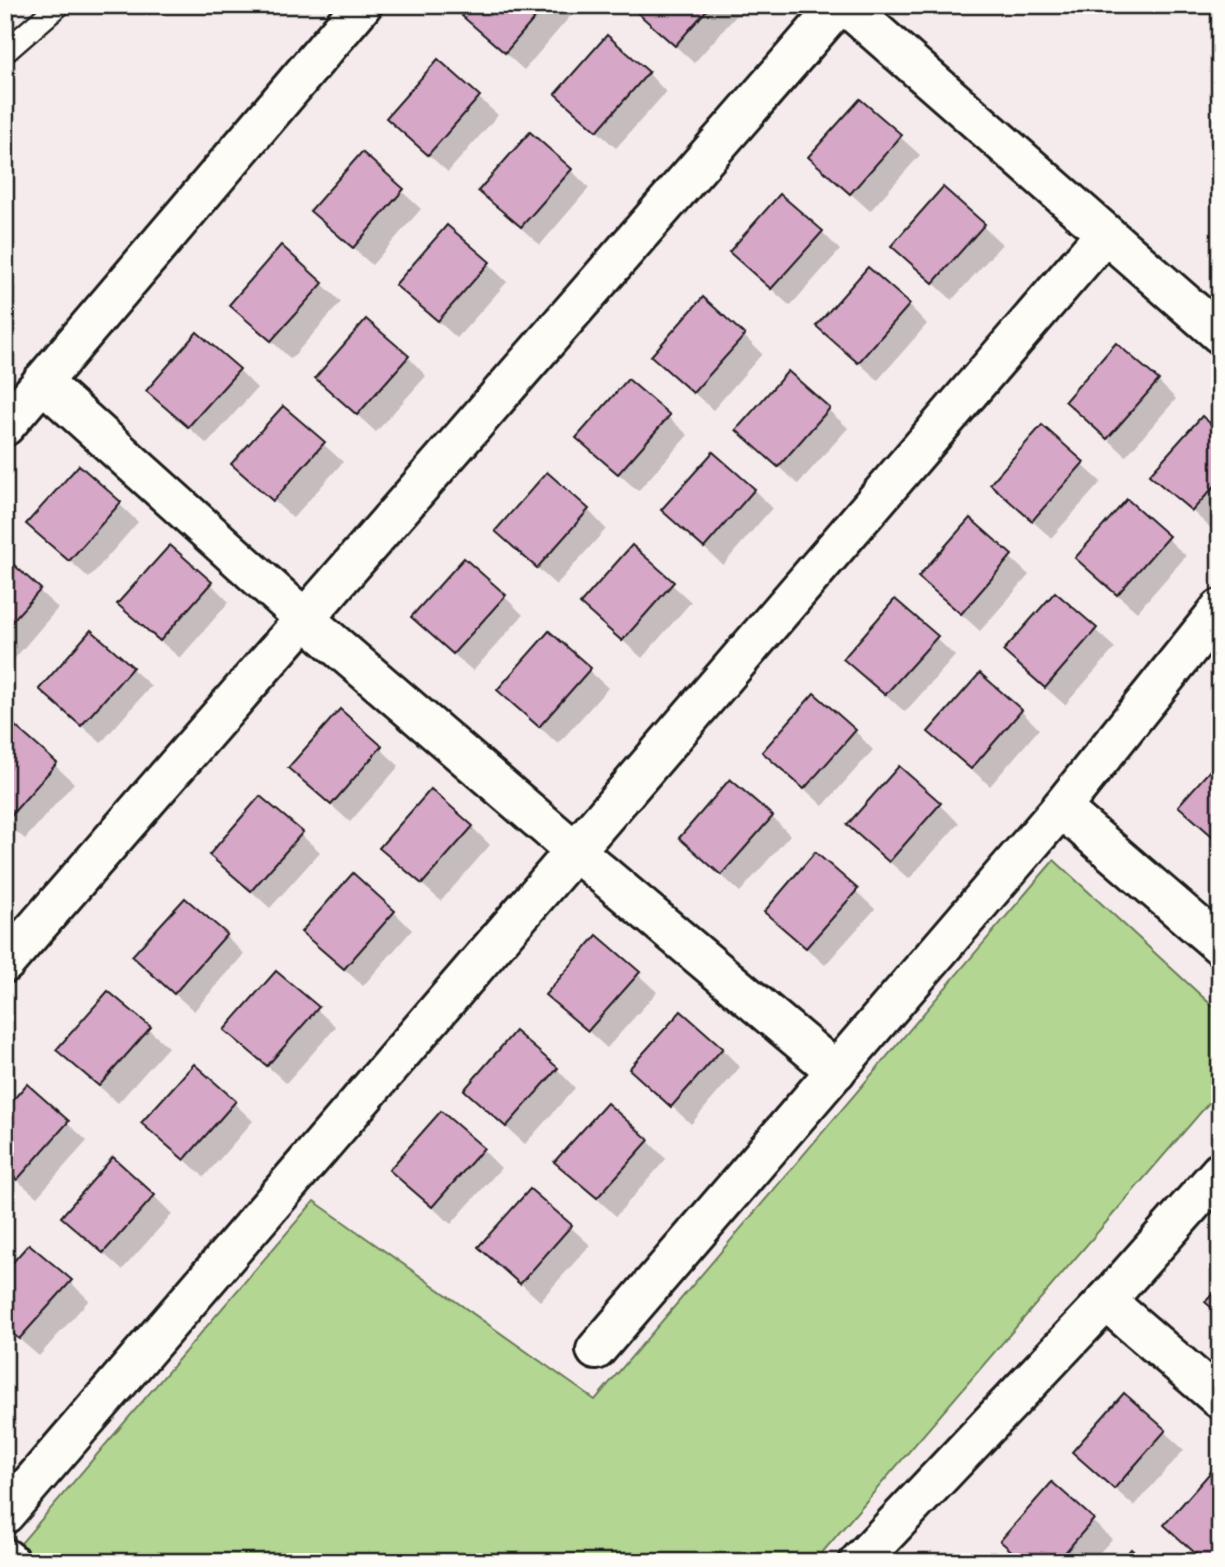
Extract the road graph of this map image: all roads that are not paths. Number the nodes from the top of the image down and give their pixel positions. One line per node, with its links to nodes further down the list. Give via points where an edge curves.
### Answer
1 (59, 5): 5 (lane)
2 (362, 5): 8 (street)
3 (839, 5): 11 (street)
4 (845, 5): 6 (street)
5 (5, 52)
6 (1105, 234): 7 (street); 13 (street)
7 (1220, 334)
8 (42, 382): 9 (street); 11 (street)
9 (5, 426)
10 (1220, 609): 12 (street)
11 (305, 619): 13 (street); 15 (street)
12 (1061, 807): 14 (street); 16 (street)
13 (575, 851): 16 (street); 21 (street)
14 (1220, 944)
15 (5, 963)
16 (836, 1071): 19 (street)
17 (1220, 1172): 18 (street)
18 (1106, 1301): 20 (street); 24 (street)
19 (596, 1350)
20 (1220, 1399)
21 (5, 1514)
22 (5, 1558): 23 (street)
23 (10, 1562)
24 (859, 1562)

